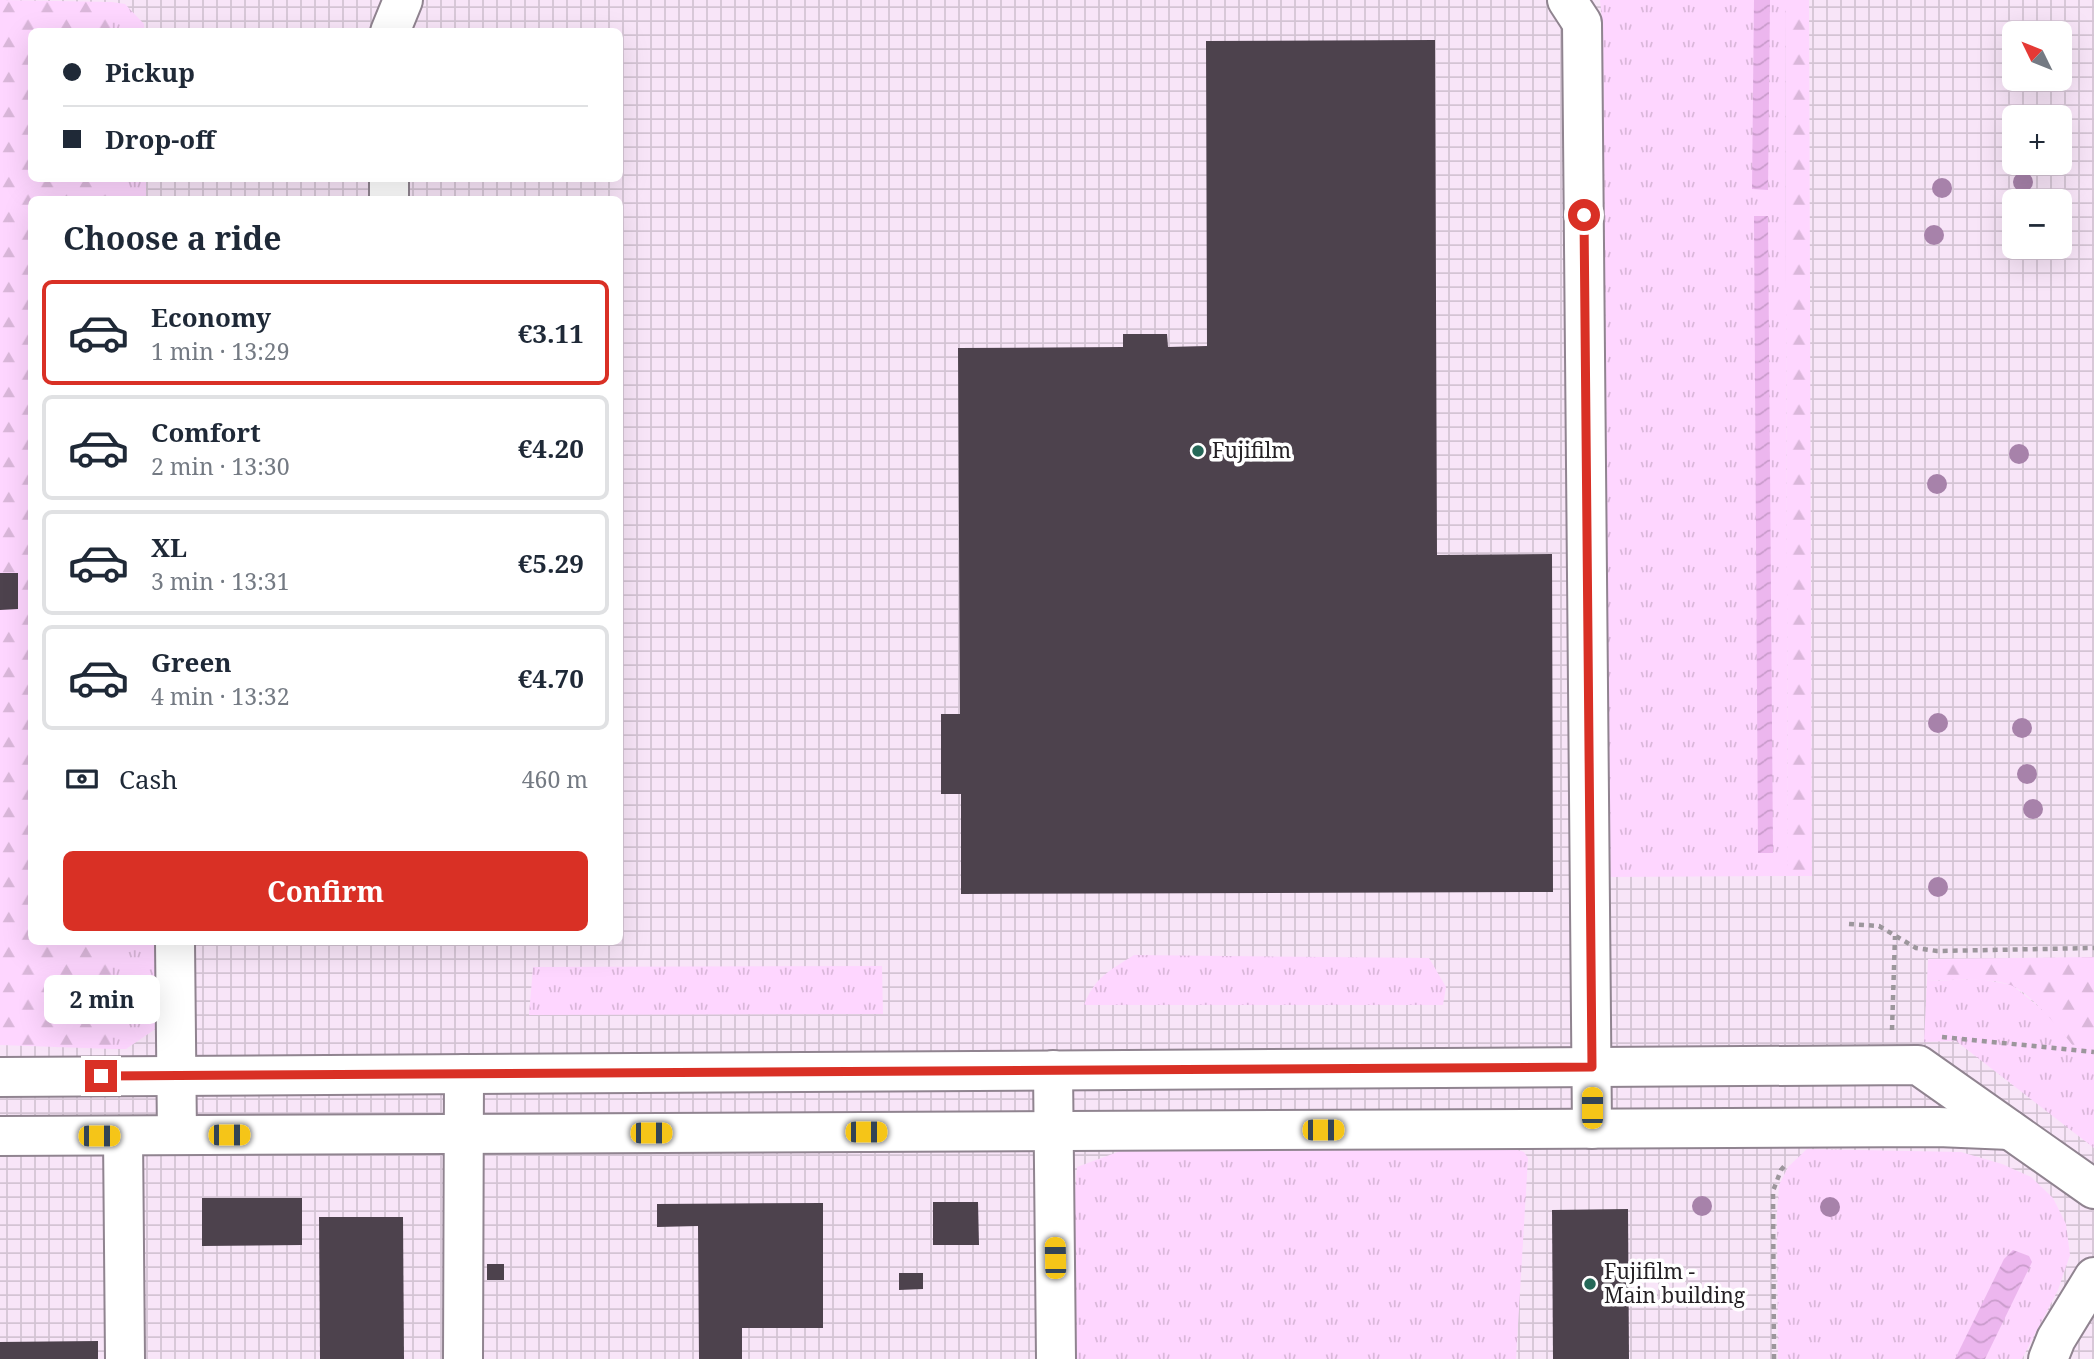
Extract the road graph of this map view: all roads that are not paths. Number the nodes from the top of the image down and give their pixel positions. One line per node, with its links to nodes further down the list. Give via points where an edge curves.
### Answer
1 (403, 0): 3 (lane)
2 (1567, 0): 5 (lane, via 1582,23)
3 (392, 28)
4 (175, 945): 8 (lane)
5 (1592, 1067): 6 (lane); 10 (lane); 11 (lane, via 1918,1065)
6 (1052, 1070): 7 (lane); 12 (lane)
7 (464, 1074): 8 (lane); 13 (lane)
8 (176, 1076): 9 (lane); 14 (lane)
9 (0, 1077)
10 (1592, 1129): 11 (lane); 12 (lane)
11 (2010, 1130): 17 (lane)
12 (1054, 1131): 13 (lane); 21 (lane)
13 (463, 1134): 14 (lane); 20 (lane)
14 (177, 1135): 16 (lane)
15 (0, 1136): 16 (lane)
16 (123, 1136): 19 (lane)
17 (2094, 1189)
18 (2094, 1277): 22 (lane)
19 (125, 1359)
20 (463, 1359)
21 (1056, 1359)
22 (2048, 1359)

